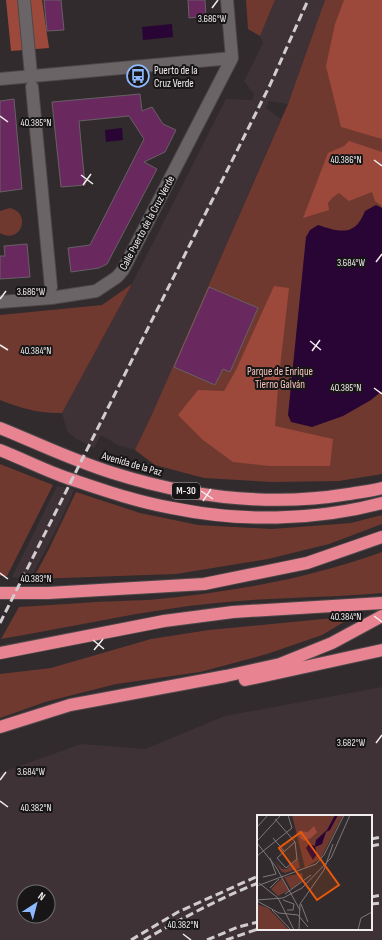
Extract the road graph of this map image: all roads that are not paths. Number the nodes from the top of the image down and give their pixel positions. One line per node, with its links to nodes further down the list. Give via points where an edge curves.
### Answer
1 (24, 0): 5 (street)
2 (227, 0): 3 (street)
3 (232, 58): 5 (street); 7 (street, Calle Puerto de la Cruz Verde, via 127,264 117,277 96,291)
4 (0, 79): 5 (street)
5 (32, 81): 6 (street)
6 (51, 287)
7 (0, 302)
8 (0, 428): 10 (highway, Avenida de la Paz / M-30, via 113,473 170,489 217,497 301,500)
9 (0, 450): 11 (highway, via 68,479 150,503 203,514 258,517 322,515 354,511)
10 (382, 488)
11 (382, 503)
12 (382, 537): 13 (highway, via 307,563 204,584 48,593)
13 (0, 593)
14 (382, 603): 17 (highway, via 233,612 164,621)
15 (382, 616): 18 (highway, via 332,643 280,664)
16 (382, 650): 18 (highway, via 131,701)
17 (0, 654)
18 (70, 706): 19 (highway)
19 (0, 727)

